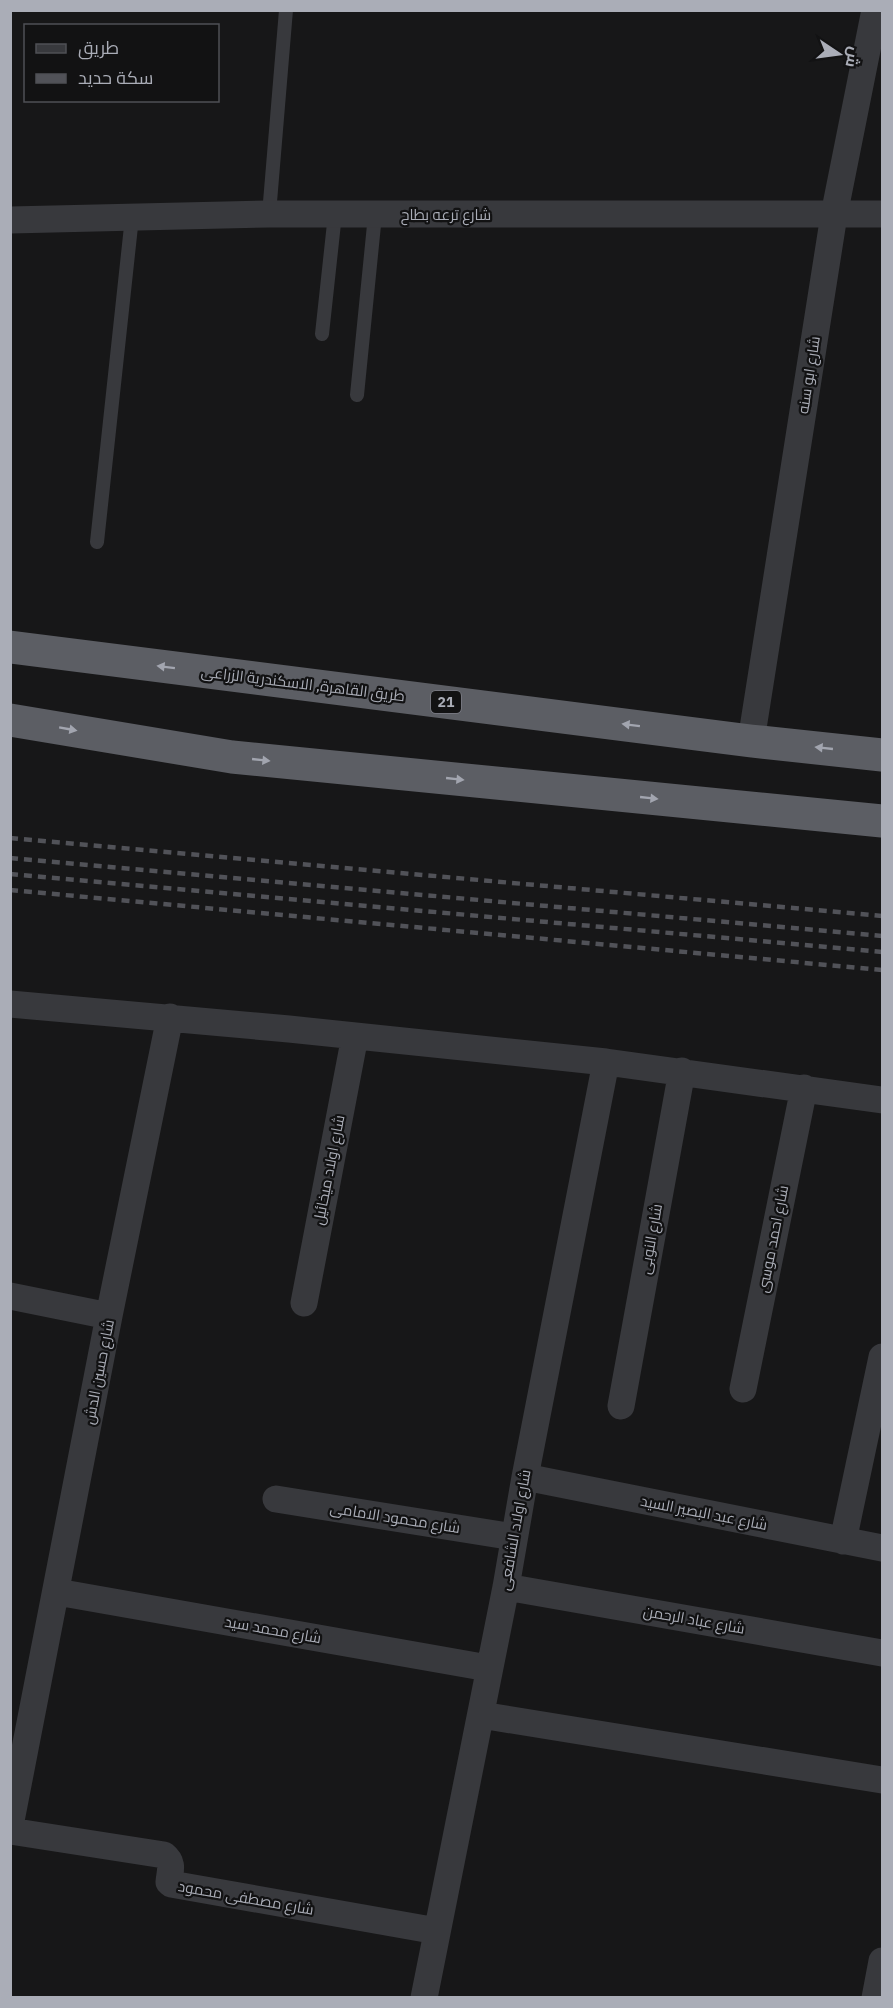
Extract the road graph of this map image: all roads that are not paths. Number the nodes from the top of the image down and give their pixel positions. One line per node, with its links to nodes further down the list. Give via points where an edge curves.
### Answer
1 (286, 10): 3 (lane)
2 (876, 10): 7 (street, شارع ابو سنه)
3 (269, 214): 4 (street, شارع ترعه بطاح); 8 (street, شارع ترعه بطاح)
4 (335, 214): 5 (street, شارع ترعه بطاح); 10 (lane)
5 (375, 214): 7 (street, شارع ترعه بطاح); 11 (lane)
6 (882, 214): 7 (street, شارع ترعه بطاح)
7 (834, 215): 15 (street, شارع ابو سنه)
8 (132, 217): 9 (street, شارع ترعه بطاح); 12 (lane)
9 (10, 220)
10 (322, 334)
11 (357, 395)
12 (97, 542)
13 (10, 647): 15 (highway, طريق القاهرة, الاسكندرية الزراعى / 21, one-way to 13)
14 (10, 720): 17 (highway, one-way to 17, via 232,757)
15 (751, 741): 16 (highway, طريق القاهرة, الاسكندرية الزراعى / 21, one-way to 15)
16 (882, 755)
17 (882, 821)
18 (10, 1004): 19 (street)
19 (170, 1017): 20 (street); 27 (street, شارع حسين الدش)
20 (355, 1036): 21 (street); 26 (street, شارع اولاد ميخائيل)
21 (606, 1062): 22 (street); 31 (street, شارع اولاد الشافعى)
22 (682, 1071): 23 (street); 30 (street, شارع النوبى)
23 (804, 1088): 24 (street); 29 (street, شارع احمد موسى)
24 (882, 1100)
25 (10, 1296): 27 (street)
26 (304, 1303)
27 (110, 1316): 37 (street, شارع حسين الدش)
28 (882, 1357): 34 (street)
29 (743, 1389)
30 (621, 1406)
31 (525, 1477): 33 (street, شارع اولاد الشافعى); 34 (street, شارع عبد البصير السيد)
32 (276, 1499): 33 (street, شارع محمود الامامى)
33 (514, 1537): 36 (street, شارع اولاد الشافعى)
34 (843, 1540): 35 (street, شارع عبد البصير السيد)
35 (882, 1548)
36 (506, 1587): 38 (street, شارع عباد الرحمن); 39 (street, شارع اولاد الشافعى)
37 (57, 1592): 39 (street, شارع محمد سيد); 41 (street, شارع حسين الدش)
38 (882, 1653)
39 (488, 1668): 40 (street, شارع اولاد الشافعى)
40 (481, 1714): 42 (street); 45 (street, شارع اولاد الشافعى)
41 (20, 1725): 43 (street, شارع حسين الدش)
42 (882, 1780)
43 (10, 1826)
44 (10, 1831): 45 (street, شارع مصطفى محمود, via 164,1855 171,1864 171,1884)
45 (437, 1931): 47 (street, شارع اولاد الشافعى)
46 (882, 1961): 48 (street)
47 (424, 1998)
48 (875, 1998)

